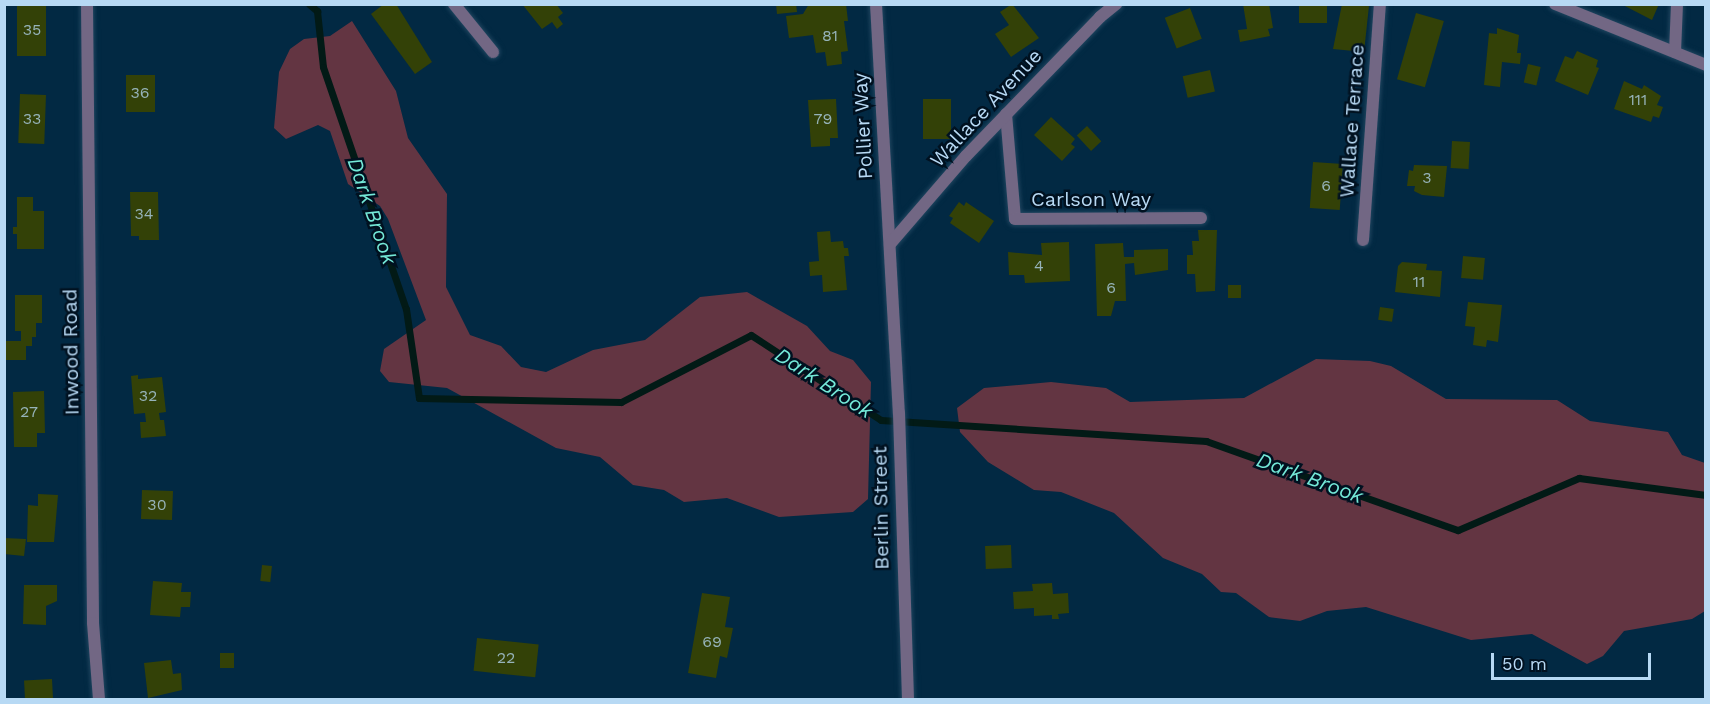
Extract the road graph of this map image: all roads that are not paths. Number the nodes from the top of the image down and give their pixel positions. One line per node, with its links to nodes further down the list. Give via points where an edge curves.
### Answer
1 (87, 4): 15 (street, Inwood Road, via 93,634)
2 (454, 4): 8 (street)
3 (876, 4): 14 (street, Pollier Way)
4 (1116, 4): 11 (street, Wallace Avenue)
5 (1380, 4): 13 (street, Wallace Terrace)
6 (1555, 4): 9 (street)
7 (1677, 4): 9 (street)
8 (493, 52)
9 (1675, 52): 10 (street)
10 (1706, 65)
11 (1006, 114): 12 (street, Carlson Way, via 1015,219); 14 (street, Wallace Avenue)
12 (1201, 218)
13 (1363, 240)
14 (890, 244): 16 (street, Berlin Street)
15 (99, 699)
16 (908, 699)

